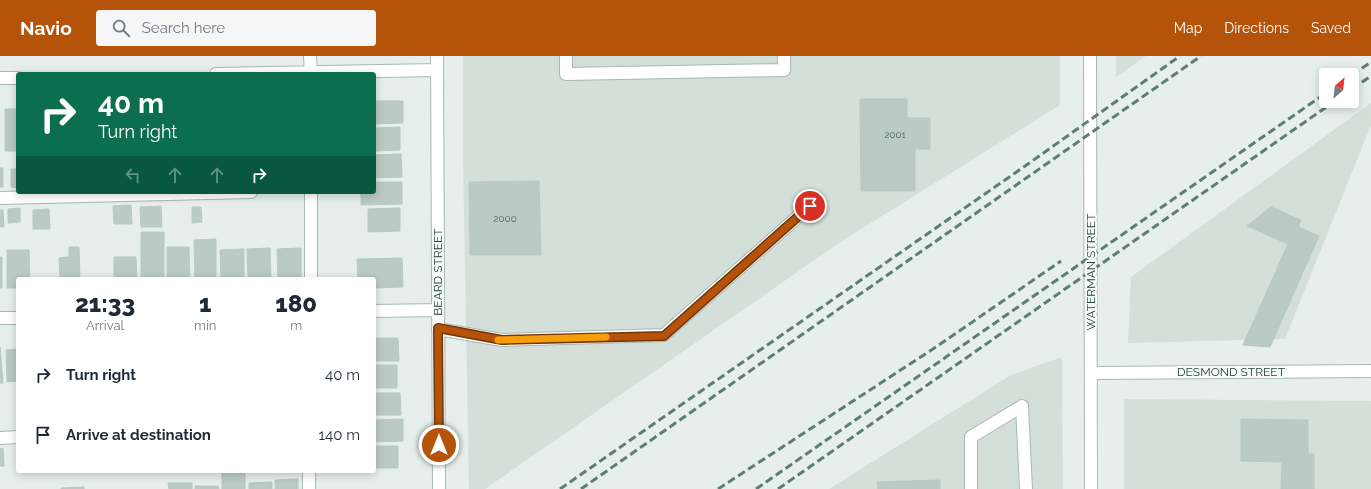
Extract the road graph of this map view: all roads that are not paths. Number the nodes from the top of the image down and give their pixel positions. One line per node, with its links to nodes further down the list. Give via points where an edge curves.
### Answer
1 (310, 56): 7 (street)
2 (437, 56): 6 (street, BEARD STREET)
3 (566, 56): 4 (street, via 566,74 784,70)
4 (784, 56)
5 (1090, 56): 22 (street, WATERMAN STREET)
6 (437, 70): 8 (street); 16 (street, BEARD STREET)
7 (311, 72)
8 (353, 72)
9 (0, 78): 10 (street)
10 (16, 78)
11 (167, 194): 13 (street)
12 (311, 194): 15 (street)
13 (0, 198)
14 (810, 206): 20 (street, via 664,336 502,340)
15 (311, 277)
16 (438, 310): 17 (street); 20 (street, BEARD STREET)
17 (376, 311)
18 (0, 318): 19 (street)
19 (16, 318)
20 (438, 328): 27 (street, BEARD STREET)
21 (1371, 371): 22 (street, DESMOND STREET)
22 (1091, 373): 30 (street, WATERMAN STREET)
23 (16, 437): 24 (street)
24 (0, 438)
25 (309, 473): 26 (street)
26 (309, 489)
27 (439, 489)
28 (971, 489): 29 (street, via 971,437 1022,406)
29 (1026, 489)
30 (1091, 489)

